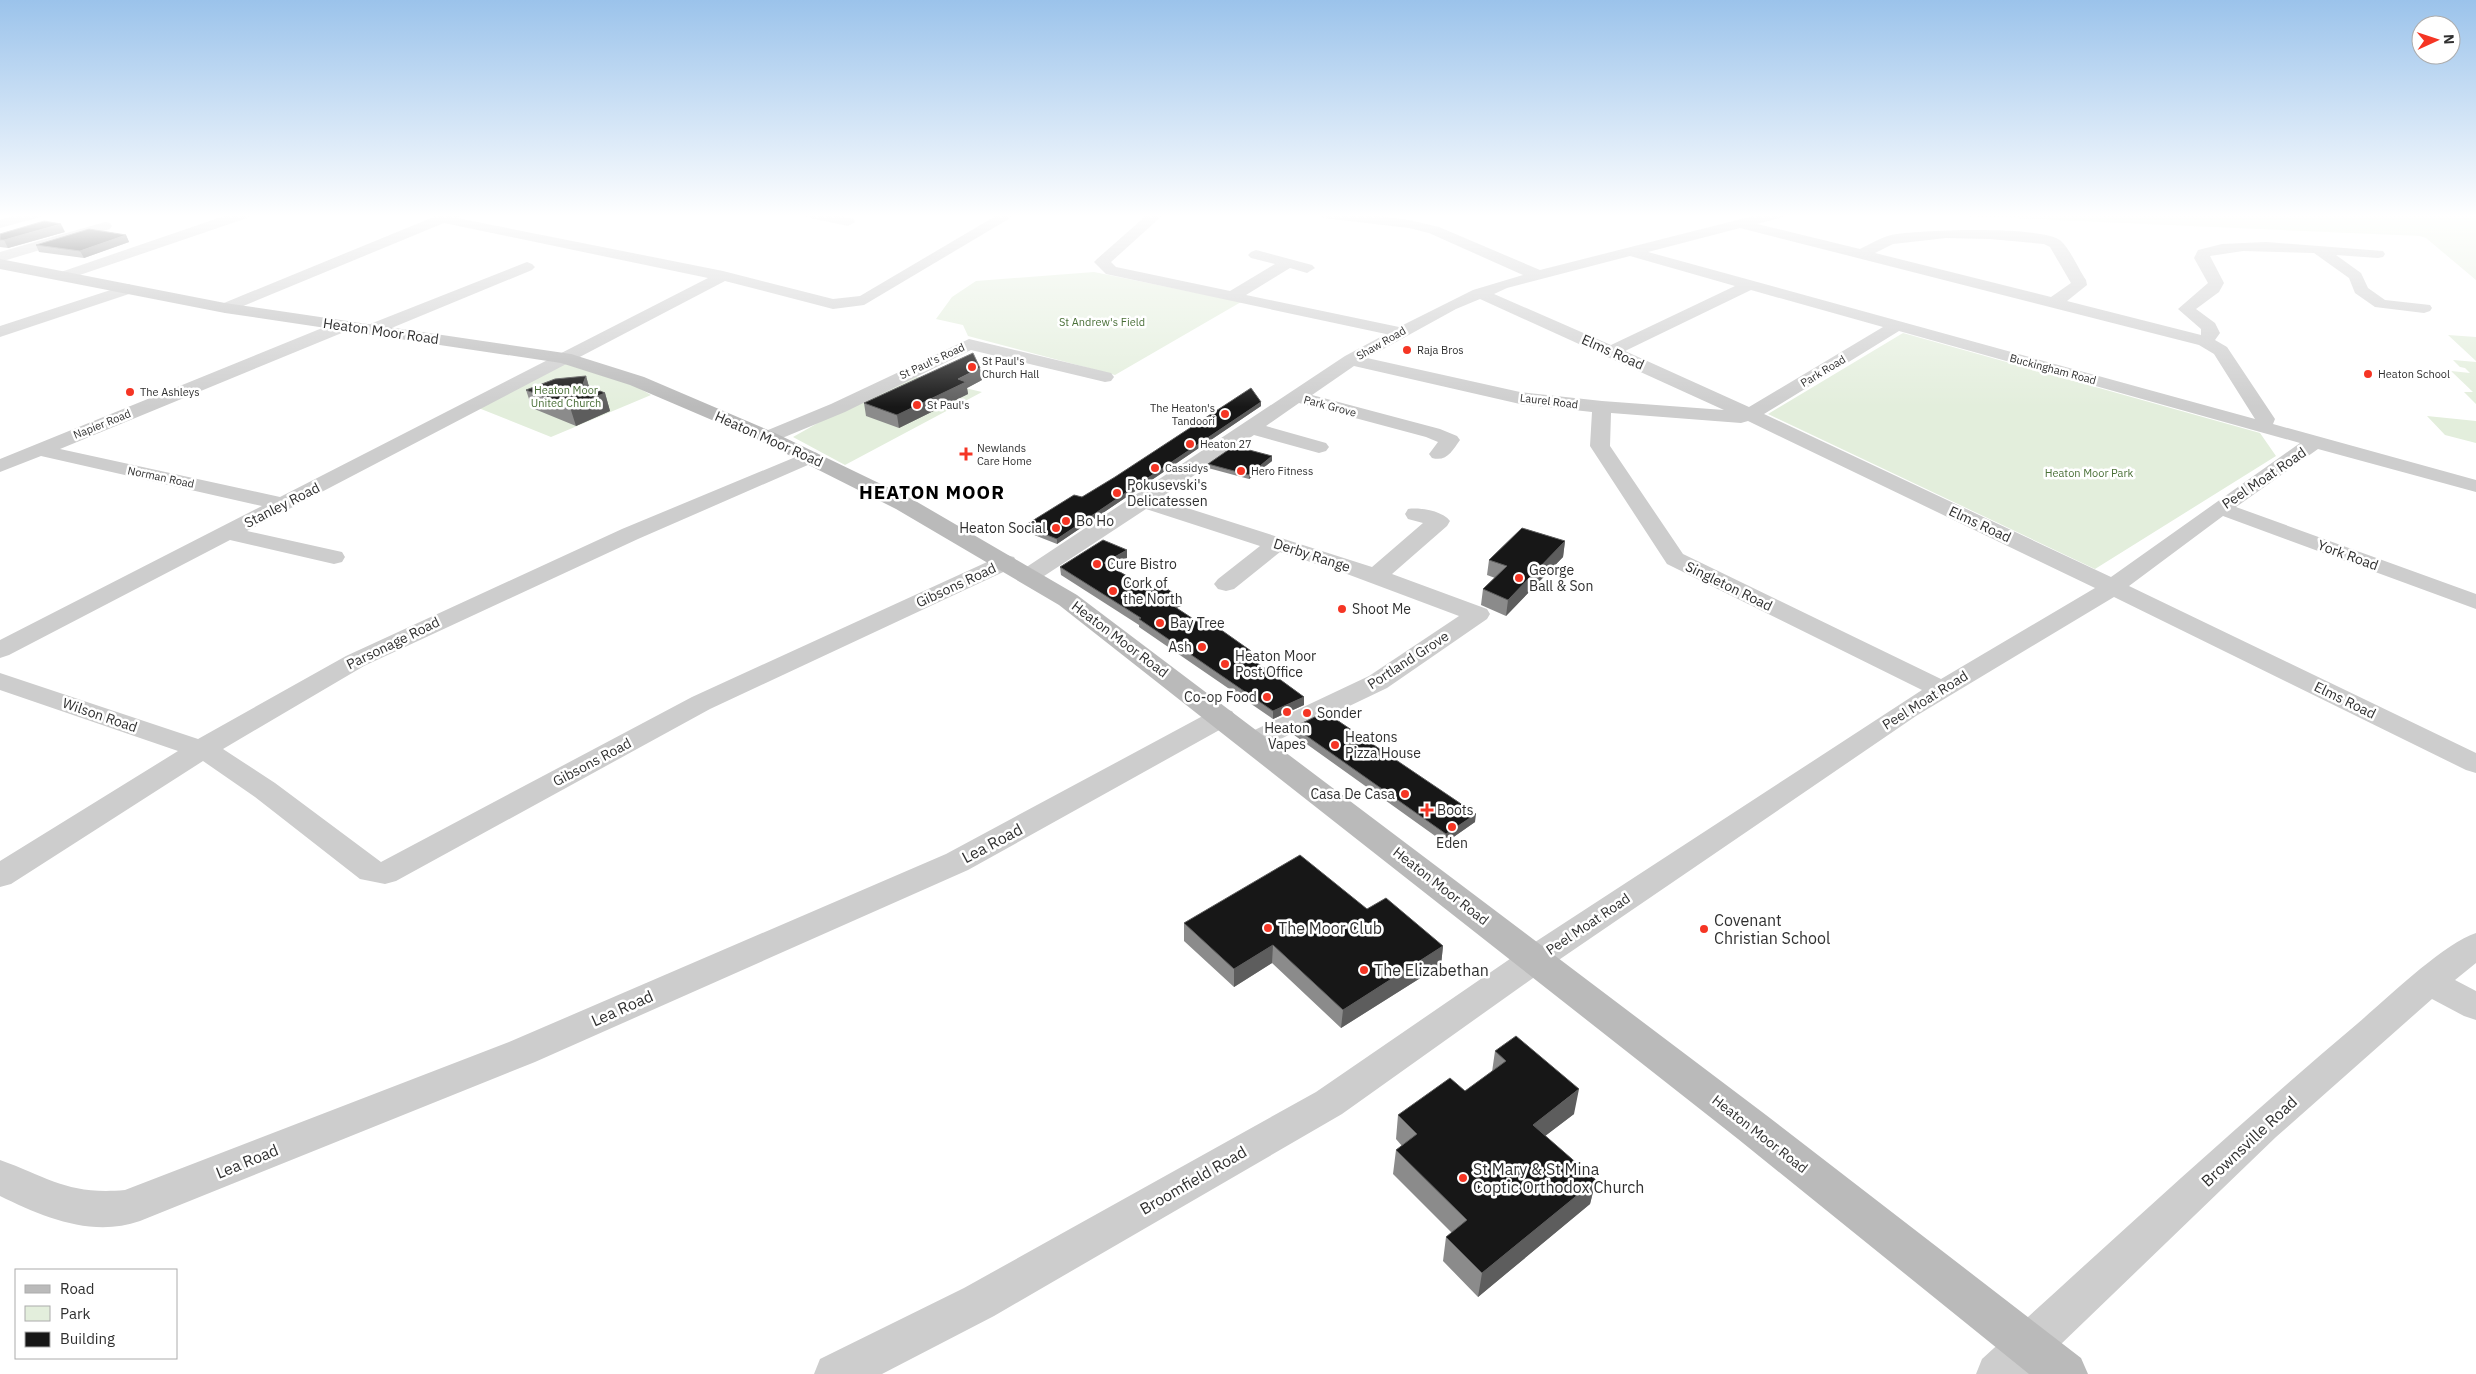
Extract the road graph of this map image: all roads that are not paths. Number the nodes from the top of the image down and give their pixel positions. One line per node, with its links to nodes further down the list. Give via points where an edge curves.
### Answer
1 (75, 278): 16 (main road, Heaton Moor Road)
2 (299, 278): 20 (street)
3 (500, 278): 24 (street)
4 (719, 278): 29 (street, Stanley Road)
5 (731, 278): 6 (street, via 833,304 864,300)
6 (901, 278)
7 (1146, 278): 18 (street)
8 (1263, 278): 18 (street)
9 (1527, 278): 17 (street, Shaw Road)
10 (1724, 278): 15 (street, Buckingham Road)
11 (1959, 278): 19 (street)
12 (2077, 278): 19 (street, via 2079,285)
13 (2213, 278): 27 (street, via 2216,283 2213,289 2186,309 2209,327 2211,333)
14 (2357, 278): 21 (street, via 2361,290 2381,304)
15 (1749, 285): 23 (street, Buckingham Road); 28 (street)
16 (129, 289): 20 (main road, Heaton Moor Road); 25 (street)
17 (1479, 293): 26 (street, Shaw Road); 28 (street, Elms Road)
18 (1233, 296): 26 (street)
19 (2055, 302): 27 (street)
20 (225, 308): 22 (main road, Heaton Moor Road)
21 (2424, 308)
22 (343, 326): 24 (main road, Heaton Moor Road); 40 (street, Napier Road)
23 (1896, 326): 34 (street, Park Road); 35 (street, Buckingham Road)
24 (372, 330): 29 (main road, Heaton Moor Road)
25 (0, 332)
26 (1399, 332): 30 (street, Shaw Road)
27 (2205, 341): 35 (street, via 2221,351 2265,419)
28 (1612, 351): 34 (street, Elms Road)
29 (564, 358): 37 (main road, Heaton Moor Road, via 637,381); 46 (street, Stanley Road)
30 (1351, 360): 32 (street, Shaw Road); 33 (street, Laurel Road, via 1520,398)
31 (1106, 377): 37 (street, St Paul's Road, via 970,344 838,408)
32 (1297, 397): 36 (street, Shaw Road); 41 (street, Park Grove, via 1450,440)
33 (1602, 407): 34 (street, Laurel Road, via 1720,416); 60 (street, Singleton Road, via 1600,446 1675,559)
34 (1750, 415): 55 (street, Elms Road)
35 (2263, 426): 38 (street, Buckingham Road)
36 (1251, 428): 39 (street); 45 (street, Shaw Road)
37 (768, 437): 42 (main road, Heaton Moor Road)
38 (2316, 441): 44 (street, Buckingham Road); 47 (street, Peel Moat Road)
39 (1319, 447)
40 (39, 450): 43 (street, Napier Road); 46 (street, Norman Road)
41 (1439, 454)
42 (810, 457): 52 (main road, Heaton Moor Road, via 904,504); 63 (street, Parsonage Road, via 621,538 355,660)
43 (0, 466)
44 (2476, 486)
45 (1143, 501): 50 (street, Derby Range); 52 (street, Shaw Road)
46 (284, 504): 49 (street, Stanley Road)
47 (2220, 508): 55 (street, Peel Moat Road); 56 (street, York Road)
48 (1416, 514): 53 (street, via 1439,521)
49 (228, 532): 51 (street); 58 (street, Stanley Road)
50 (1276, 544): 53 (street, Derby Range); 54 (street)
51 (334, 557)
52 (1018, 569): 61 (main road, Heaton Moor Road, via 1068,600); 63 (street, Gibsons Road, via 701,703 385,873 371,871 265,790 210,753)
53 (1375, 577): 57 (street, Derby Range)
54 (1226, 584)
55 (2113, 587): 60 (street, Peel Moat Road); 64 (street, Elms Road)
56 (2476, 602)
57 (1478, 614): 62 (street, Portland Grove, via 1378,682)
58 (0, 650)
59 (0, 681): 63 (street, Wilson Road)
60 (1941, 688): 67 (street, Peel Moat Road)
61 (1222, 717): 62 (main road, Heaton Moor Road); 70 (street, Lea Road, via 957,862 522,1052 126,1208 85,1210 46,1200)
62 (1254, 741): 67 (main road, Heaton Moor Road)
63 (200, 750): 65 (street, Parsonage Road)
64 (2476, 764)
65 (0, 876)
66 (2476, 945): 68 (street, Brownsville Road)
67 (1535, 959): 71 (main road, Heaton Moor Road); 72 (street, Broomfield Road, via 1329,1103 979,1302)
68 (2429, 982): 69 (street); 71 (street, Brownsville Road, via 2263,1126)
69 (2476, 1007)
70 (0, 1177)
71 (2028, 1345): 73 (street, Brownsville Road); 74 (main road, Heaton Moor Road)
72 (836, 1374)
73 (1998, 1374)
74 (2065, 1374)

